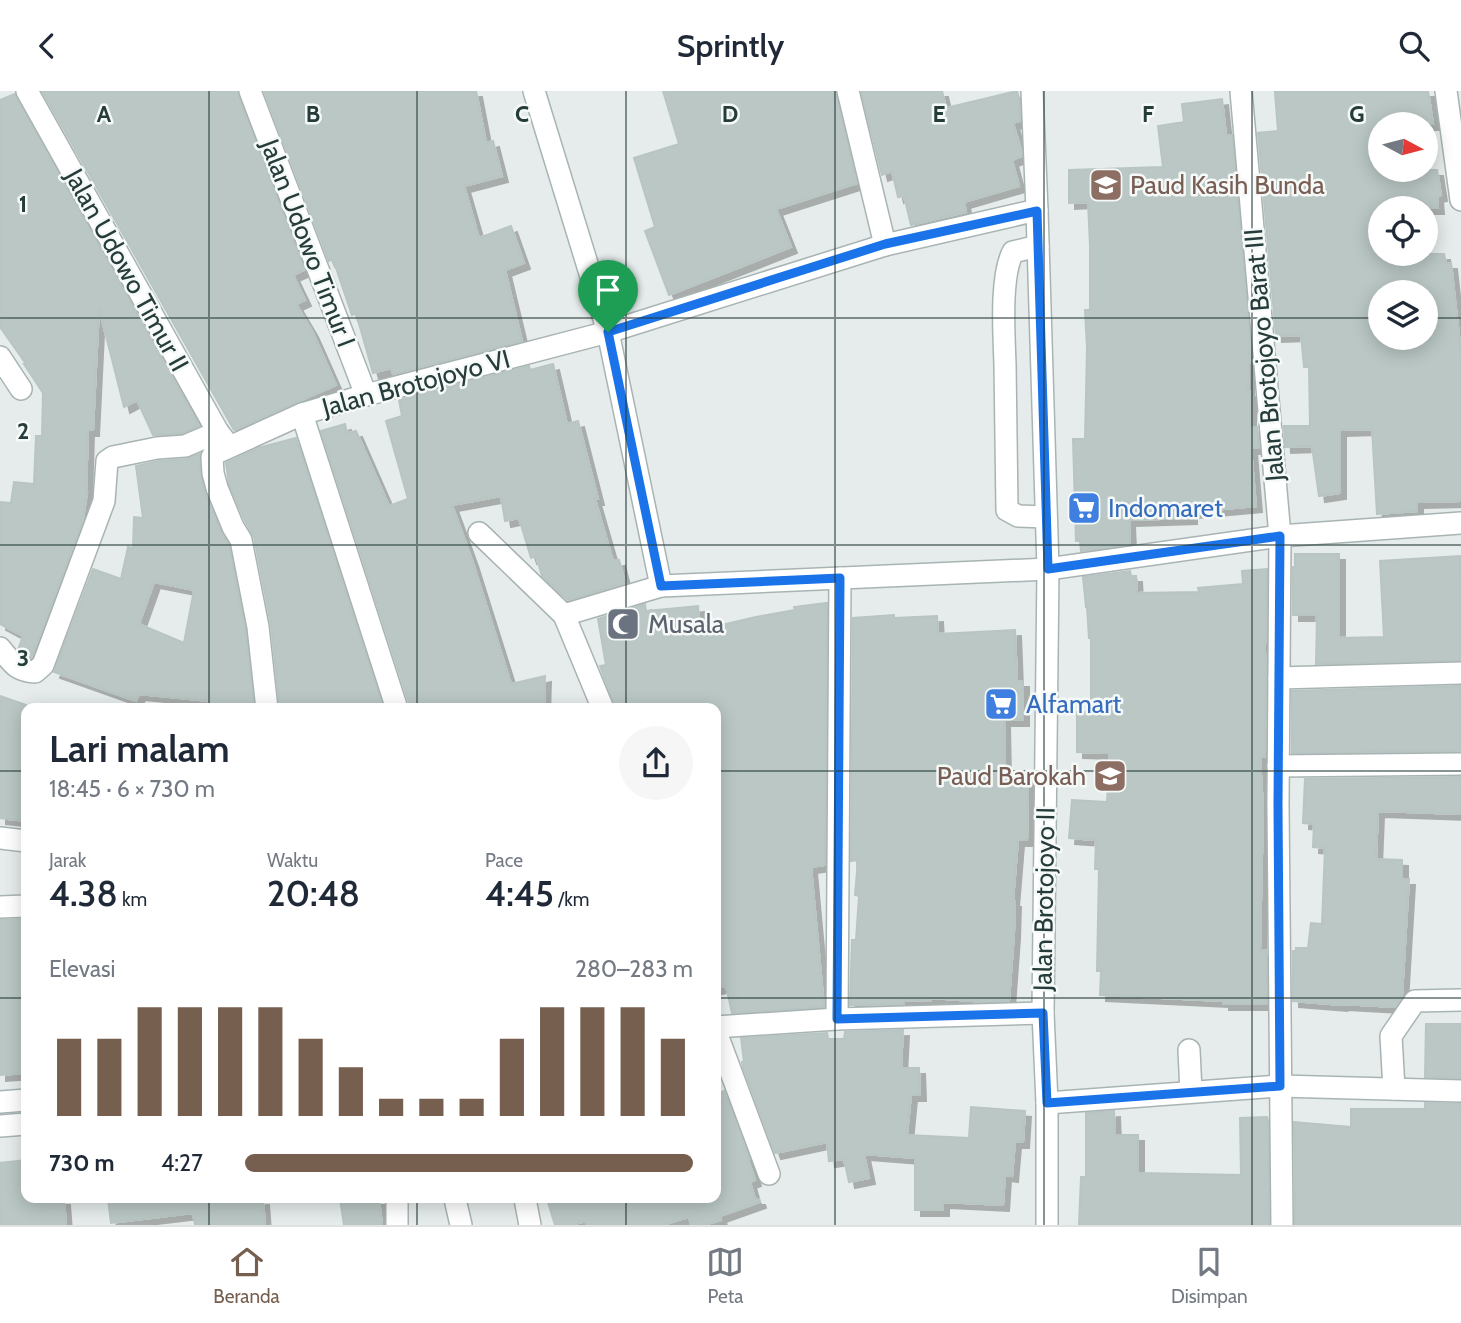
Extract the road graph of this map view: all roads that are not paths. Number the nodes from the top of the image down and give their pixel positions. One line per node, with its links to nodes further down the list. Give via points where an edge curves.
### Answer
1 (27, 91): 17 (street, Jalan Udowo Timur II)
2 (250, 91): 15 (street, Jalan Udowo Timur I)
3 (534, 91): 12 (street)
4 (848, 91): 10 (street)
5 (1032, 91): 9 (street, Jalan Brotojoyo II)
6 (1241, 91): 21 (street, Jalan Brotojoyo Barat III)
7 (1446, 91): 8 (street)
8 (1461, 200)
9 (1037, 211): 10 (street, Jalan Brotojoyo VI); 11 (street, Jalan Brotojoyo II)
10 (885, 244): 12 (street, Jalan Brotojoyo VI)
11 (1038, 246): 18 (street, Jalan Brotojoyo II); 18 (street, via 1013,252 1006,274 1007,510 1018,516)
12 (608, 332): 15 (street, Jalan Brotojoyo VI); 24 (street)
13 (0, 357): 14 (street)
14 (21, 389)
15 (366, 395): 16 (street, Jalan Brotojoyo VI)
16 (302, 414): 17 (street, Jalan Brotojoyo VI); 30 (street)
17 (224, 439): 26 (street, Jalan Brotojoyo VI, via 157,448 107,461 104,501 43,665 35,672 18,669); 29 (street, via 213,455 213,473 241,540)
18 (1046, 517): 22 (street, Jalan Brotojoyo II)
19 (1461, 523): 21 (street)
20 (480, 533): 25 (street)
21 (1280, 536): 22 (street); 28 (street, Jalan Brotojoyo Barat III)
22 (1048, 569): 23 (street); 39 (street, Jalan Brotojoyo II)
23 (840, 578): 24 (street); 40 (street)
24 (661, 586): 25 (street)
25 (564, 615): 31 (street)
26 (0, 648)
27 (1461, 673): 28 (street)
28 (1279, 678): 33 (street, Jalan Brotojoyo Barat III)
29 (266, 703)
30 (395, 703)
31 (601, 703)
32 (1461, 764): 33 (street)
33 (1278, 766): 44 (street, Jalan Brotojoyo Barat III)
34 (0, 838): 35 (street)
35 (21, 840)
36 (21, 906): 37 (street)
37 (0, 908)
38 (1461, 1000): 45 (street, via 1415,1001 1391,1036)
39 (1043, 1013): 40 (street); 50 (street, Jalan Brotojoyo II)
40 (837, 1019): 41 (street)
41 (721, 1030)
42 (721, 1044): 53 (street)
43 (1189, 1050): 47 (street)
44 (1280, 1086): 45 (street); 47 (street); 61 (street, Jalan Brotojoyo Barat III)
45 (1394, 1089): 46 (street)
46 (1461, 1091)
47 (1191, 1092): 50 (street)
48 (21, 1100): 49 (street)
49 (0, 1102)
50 (1047, 1103): 60 (street, Jalan Brotojoyo II)
51 (21, 1124): 52 (street)
52 (0, 1126)
53 (768, 1174)
54 (397, 1203): 57 (street)
55 (456, 1203): 58 (street)
56 (526, 1203): 59 (street)
57 (397, 1225)
58 (461, 1225)
59 (530, 1225)
60 (1046, 1225)
61 (1282, 1225)

